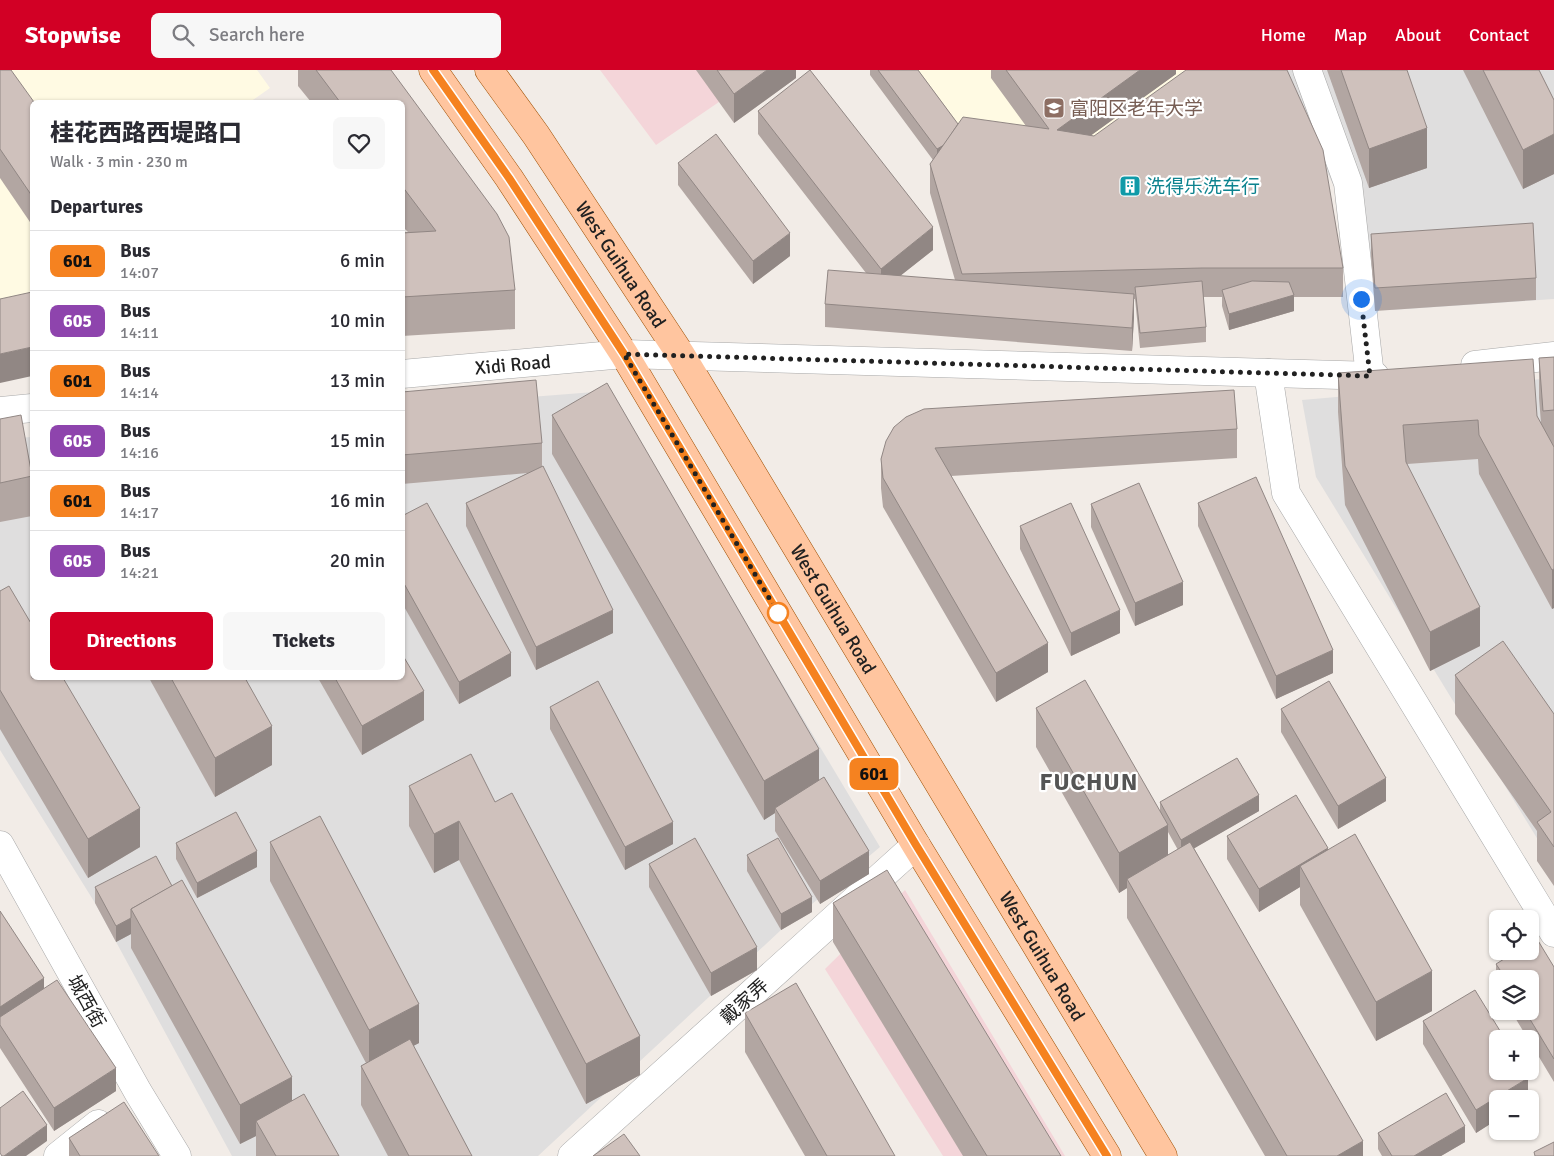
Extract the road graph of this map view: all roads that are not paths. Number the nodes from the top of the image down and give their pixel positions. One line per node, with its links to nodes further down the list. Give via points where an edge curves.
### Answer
1 (433, 70): 4 (main road, via 509,178)
2 (489, 70): 5 (main road, West Guihua Road)
3 (1307, 70): 11 (street, via 1348,183)
4 (624, 354): 5 (street, Xidi Road); 10 (street, Xidi Road); 15 (main road)
5 (682, 355): 8 (street, Xidi Road); 22 (main road, West Guihua Road)
6 (1554, 356): 7 (street)
7 (1448, 368)
8 (1268, 373): 11 (street, Xidi Road); 16 (street, via 1286,493)
9 (1399, 373): 11 (street, Xidi Road)
10 (405, 374)
11 (1370, 376)
12 (30, 408): 13 (street)
13 (0, 411)
14 (0, 845): 17 (street, 城西街)
15 (916, 845): 20 (street, 戴家弄); 21 (main road)
16 (1554, 933)
17 (138, 1092): 18 (street); 19 (street, 城西街)
18 (58, 1156)
19 (177, 1156)
20 (572, 1156)
21 (1107, 1156)
22 (1163, 1156)

